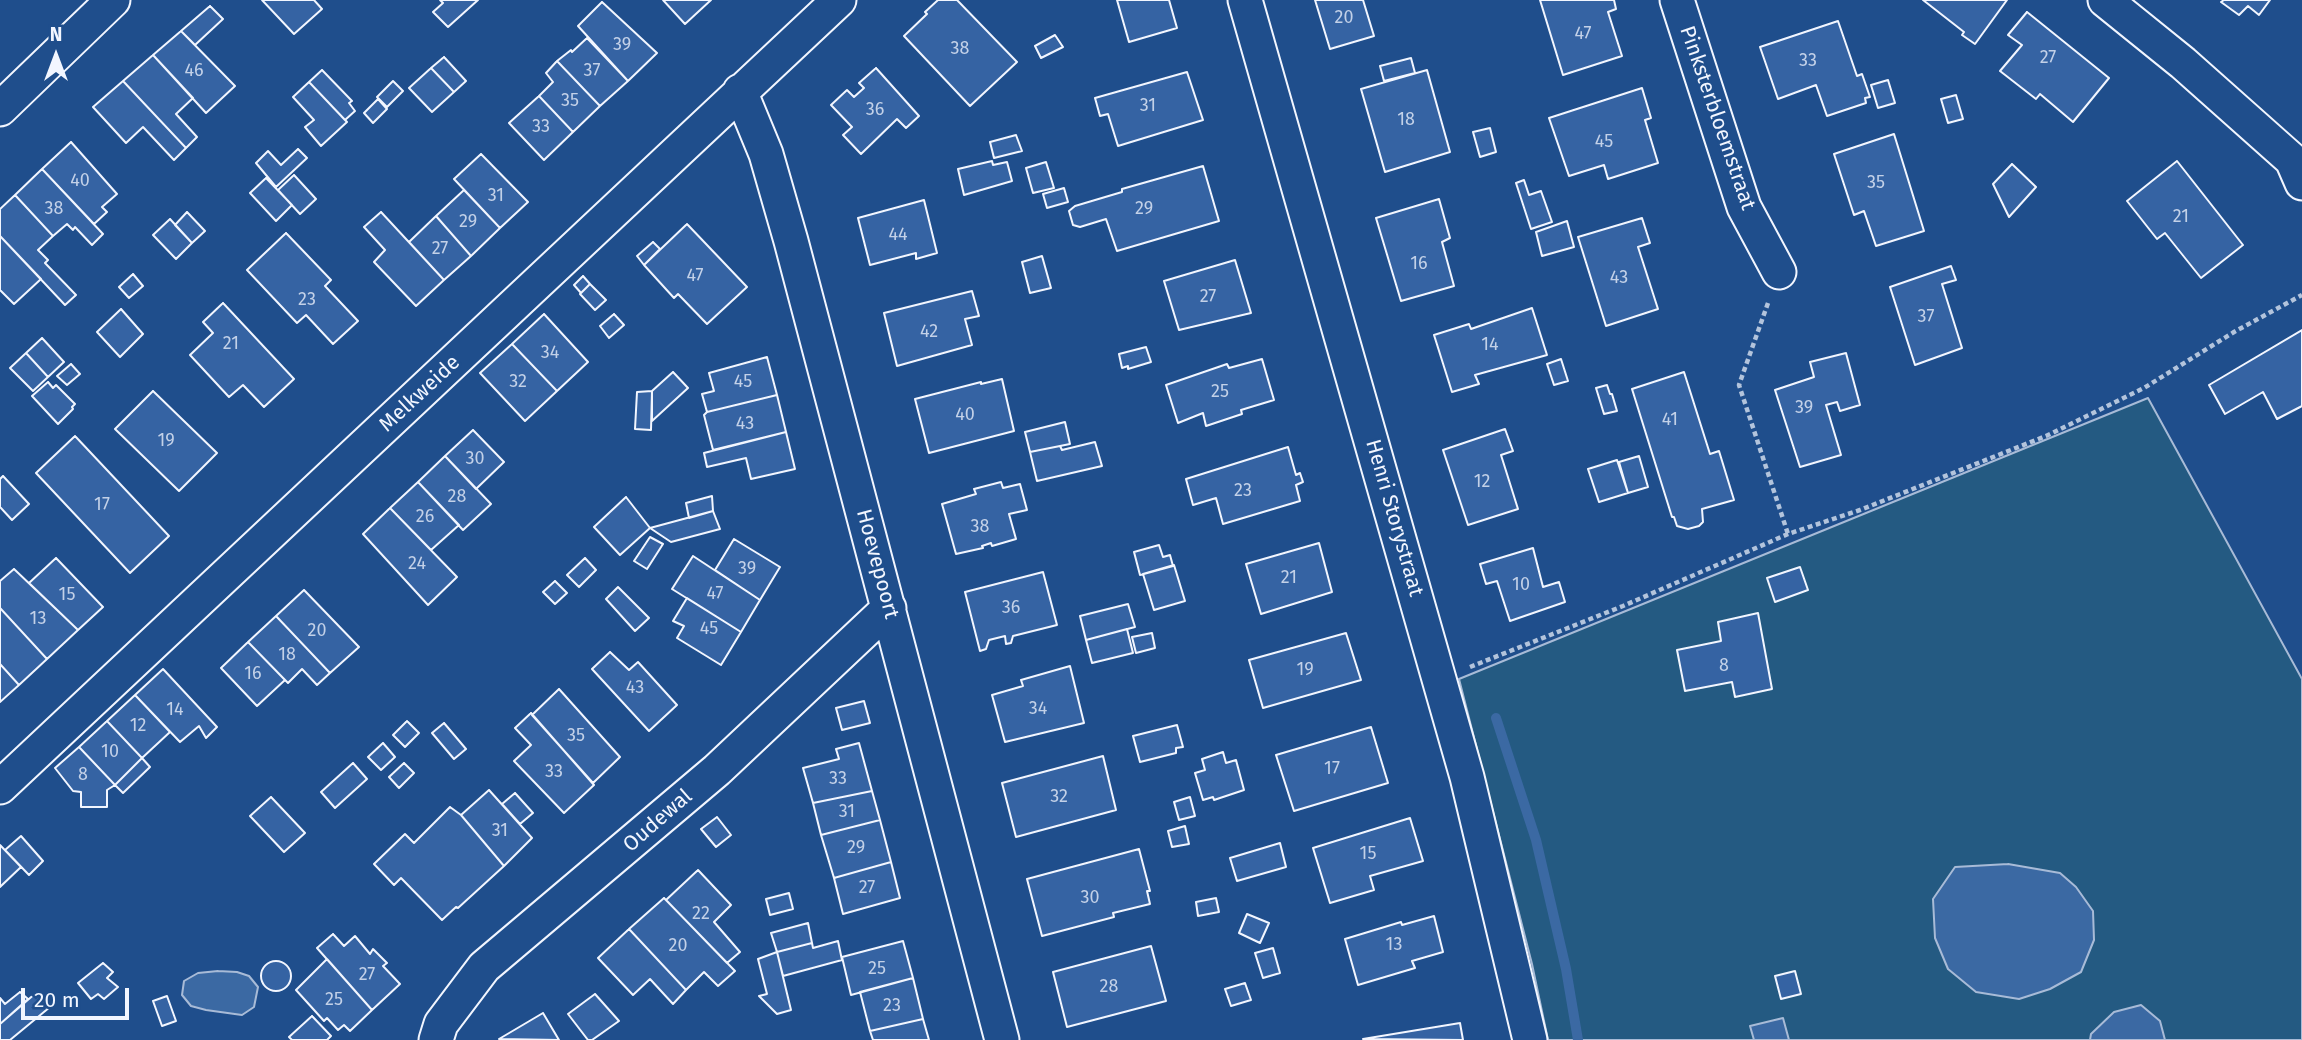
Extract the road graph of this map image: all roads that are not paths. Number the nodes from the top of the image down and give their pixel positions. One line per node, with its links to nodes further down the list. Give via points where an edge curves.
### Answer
1 (113, 0): 7 (street)
2 (839, 0): 6 (street, Melkweide)
3 (1245, 0): 14 (street, Henri Storystraat, via 1468,777)
4 (1677, 0): 9 (street, Pinksterbloemstraat, via 1744,207)
5 (2105, 0): 8 (street, via 2183,63)
6 (740, 91): 10 (street, Hoevepoort, via 766,153); 11 (street, Melkweide)
7 (0, 108)
8 (2299, 169)
9 (1779, 272)
10 (889, 608): 12 (street, Oudewal, via 716,770 484,968 441,1024); 13 (street, Hoevepoort)
11 (0, 787)
12 (436, 1040)
13 (1002, 1040)
14 (1530, 1040)

